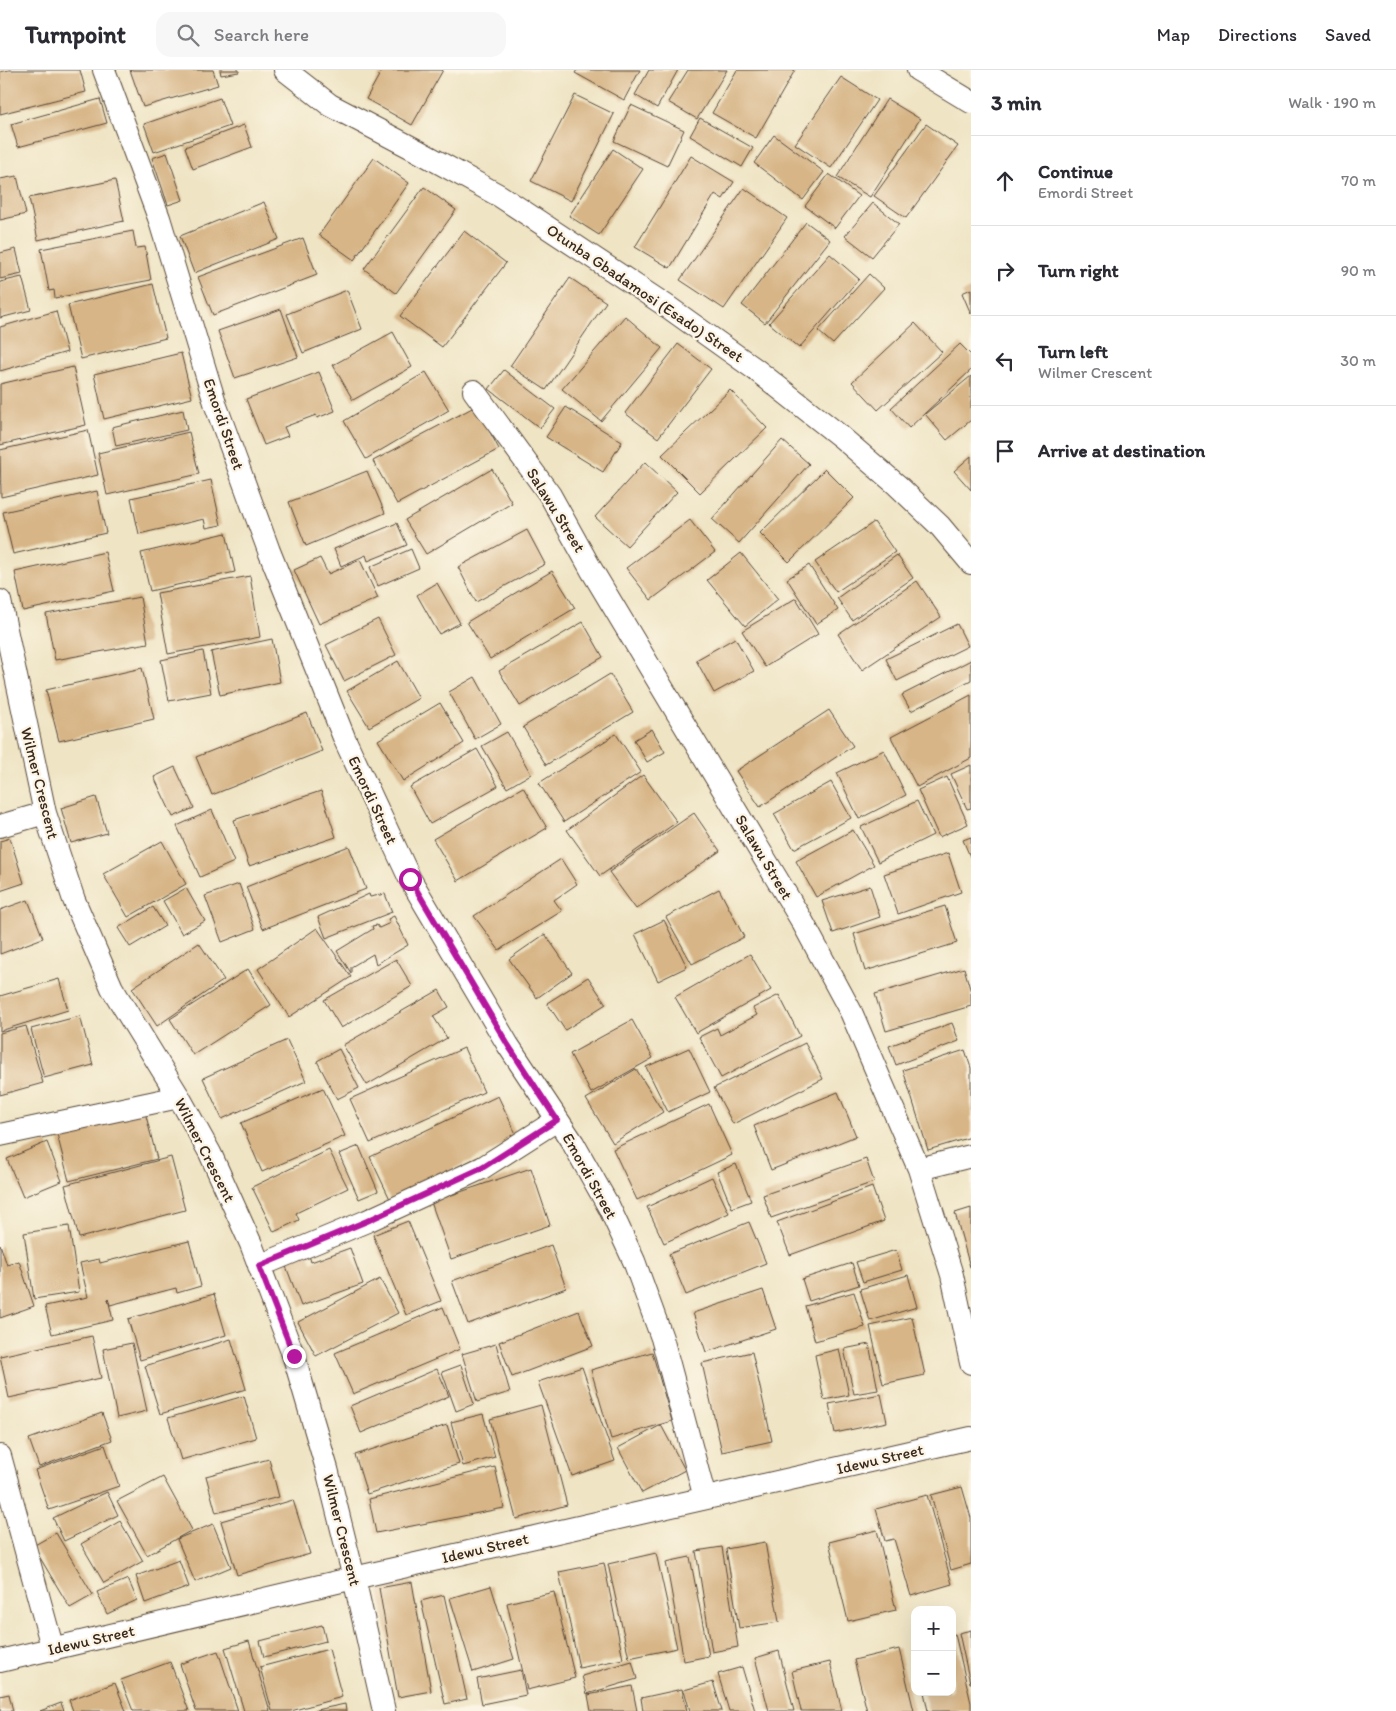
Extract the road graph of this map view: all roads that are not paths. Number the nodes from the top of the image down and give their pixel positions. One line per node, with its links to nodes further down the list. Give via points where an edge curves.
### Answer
1 (104, 70): 11 (street, Emordi Street, via 159,218 216,406 269,551 345,740 410,879 508,1045)
2 (285, 70): 6 (street, Otunba Gbadamosi (Esado) Street, via 330,105 500,196 755,369 897,485 940,526)
3 (918, 70): 4 (street)
4 (971, 102)
5 (474, 391): 14 (street, Salawu Street, via 550,495 802,921 851,1012)
6 (971, 563)
7 (0, 601): 8 (street, Wilmer Crescent)
8 (45, 813): 9 (street); 10 (street, Wilmer Crescent, via 74,900 112,988)
9 (0, 826)
10 (179, 1097): 12 (street); 15 (street, Wilmer Crescent, via 210,1152)
11 (557, 1120): 15 (street, via 482,1168); 19 (street, Emordi Street, via 609,1207 634,1261 662,1338)
12 (0, 1135)
13 (971, 1156): 14 (street)
14 (919, 1169): 16 (street, Salawu Street, via 952,1275)
15 (259, 1266): 20 (street, Wilmer Crescent, via 294,1356 327,1468)
16 (971, 1363)
17 (971, 1438): 19 (street, Idewu Street)
18 (0, 1456): 21 (street)
19 (705, 1498): 20 (street, Idewu Street)
20 (354, 1578): 21 (street, Idewu Street); 23 (street, Wilmer Crescent)
21 (53, 1650): 22 (street, Idewu Street)
22 (0, 1661)
23 (384, 1711)

